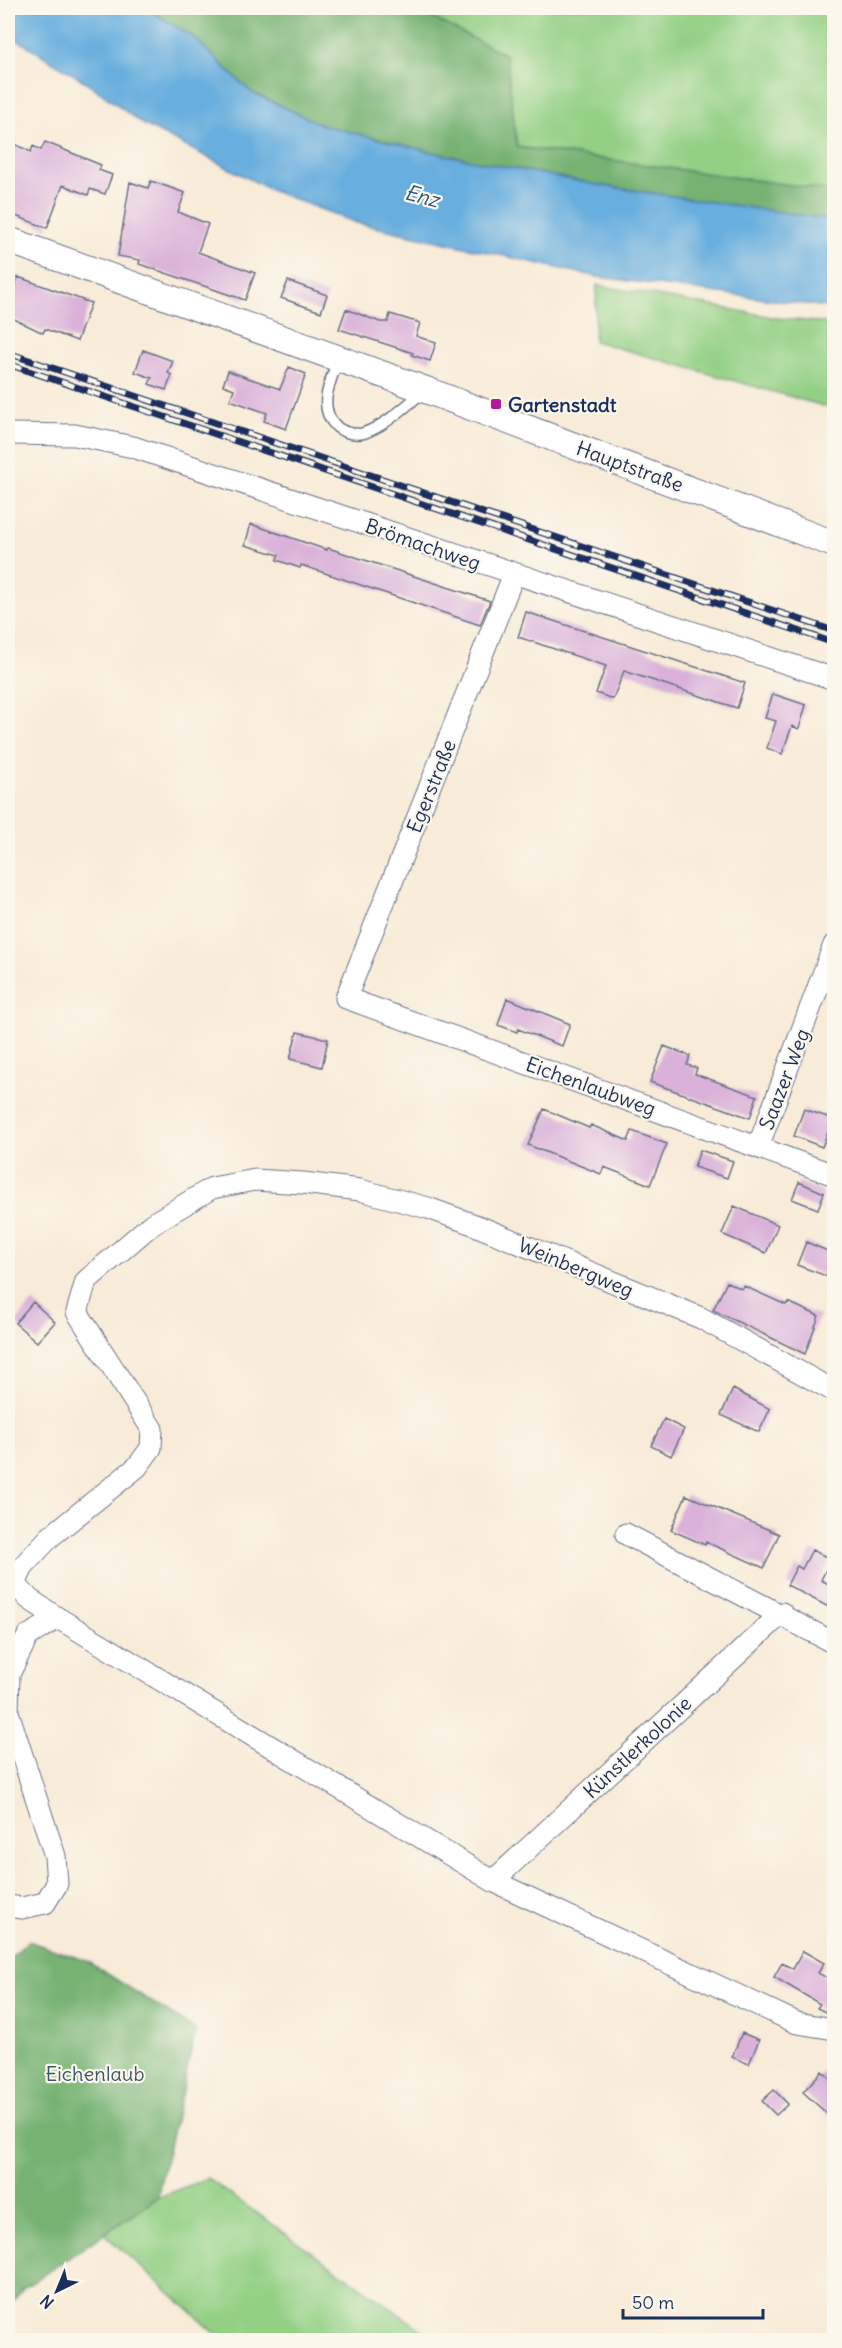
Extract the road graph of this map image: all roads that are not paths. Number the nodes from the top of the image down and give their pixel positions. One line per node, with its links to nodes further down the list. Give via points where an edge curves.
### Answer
1 (8, 240): 2 (street)
2 (338, 360): 3 (street); 3 (lane, via 325,405 332,423 342,431 363,433 376,427)
3 (426, 390): 5 (street, Hauptstraße)
4 (8, 434): 6 (street, Brömachweg, via 75,435 133,447)
5 (834, 544)
6 (514, 574): 7 (street, Brömachweg); 9 (street, Egerstraße)
7 (834, 679)
8 (834, 945): 10 (street, Saazer Weg)
9 (346, 998): 10 (street, Eichenlaubweg)
10 (758, 1147): 11 (street, Eichenlaubweg)
11 (834, 1175)
12 (834, 1391): 15 (street, Weinbergweg, via 701,1318 428,1208 360,1190 303,1183 255,1180 212,1188 152,1224 86,1281 77,1312 152,1429 151,1448 137,1467 50,1537 24,1565 15,1584 29,1599)
13 (626, 1534): 14 (street)
14 (782, 1613): 16 (street); 17 (street, Künstlerkolonie)
15 (58, 1618): 17 (street); 18 (street, via 28,1636 9,1674 8,1712 55,1856 57,1884 45,1903 22,1908)
16 (834, 1643)
17 (493, 1881): 19 (street, via 797,2023)
18 (8, 1906)
19 (834, 2029)

